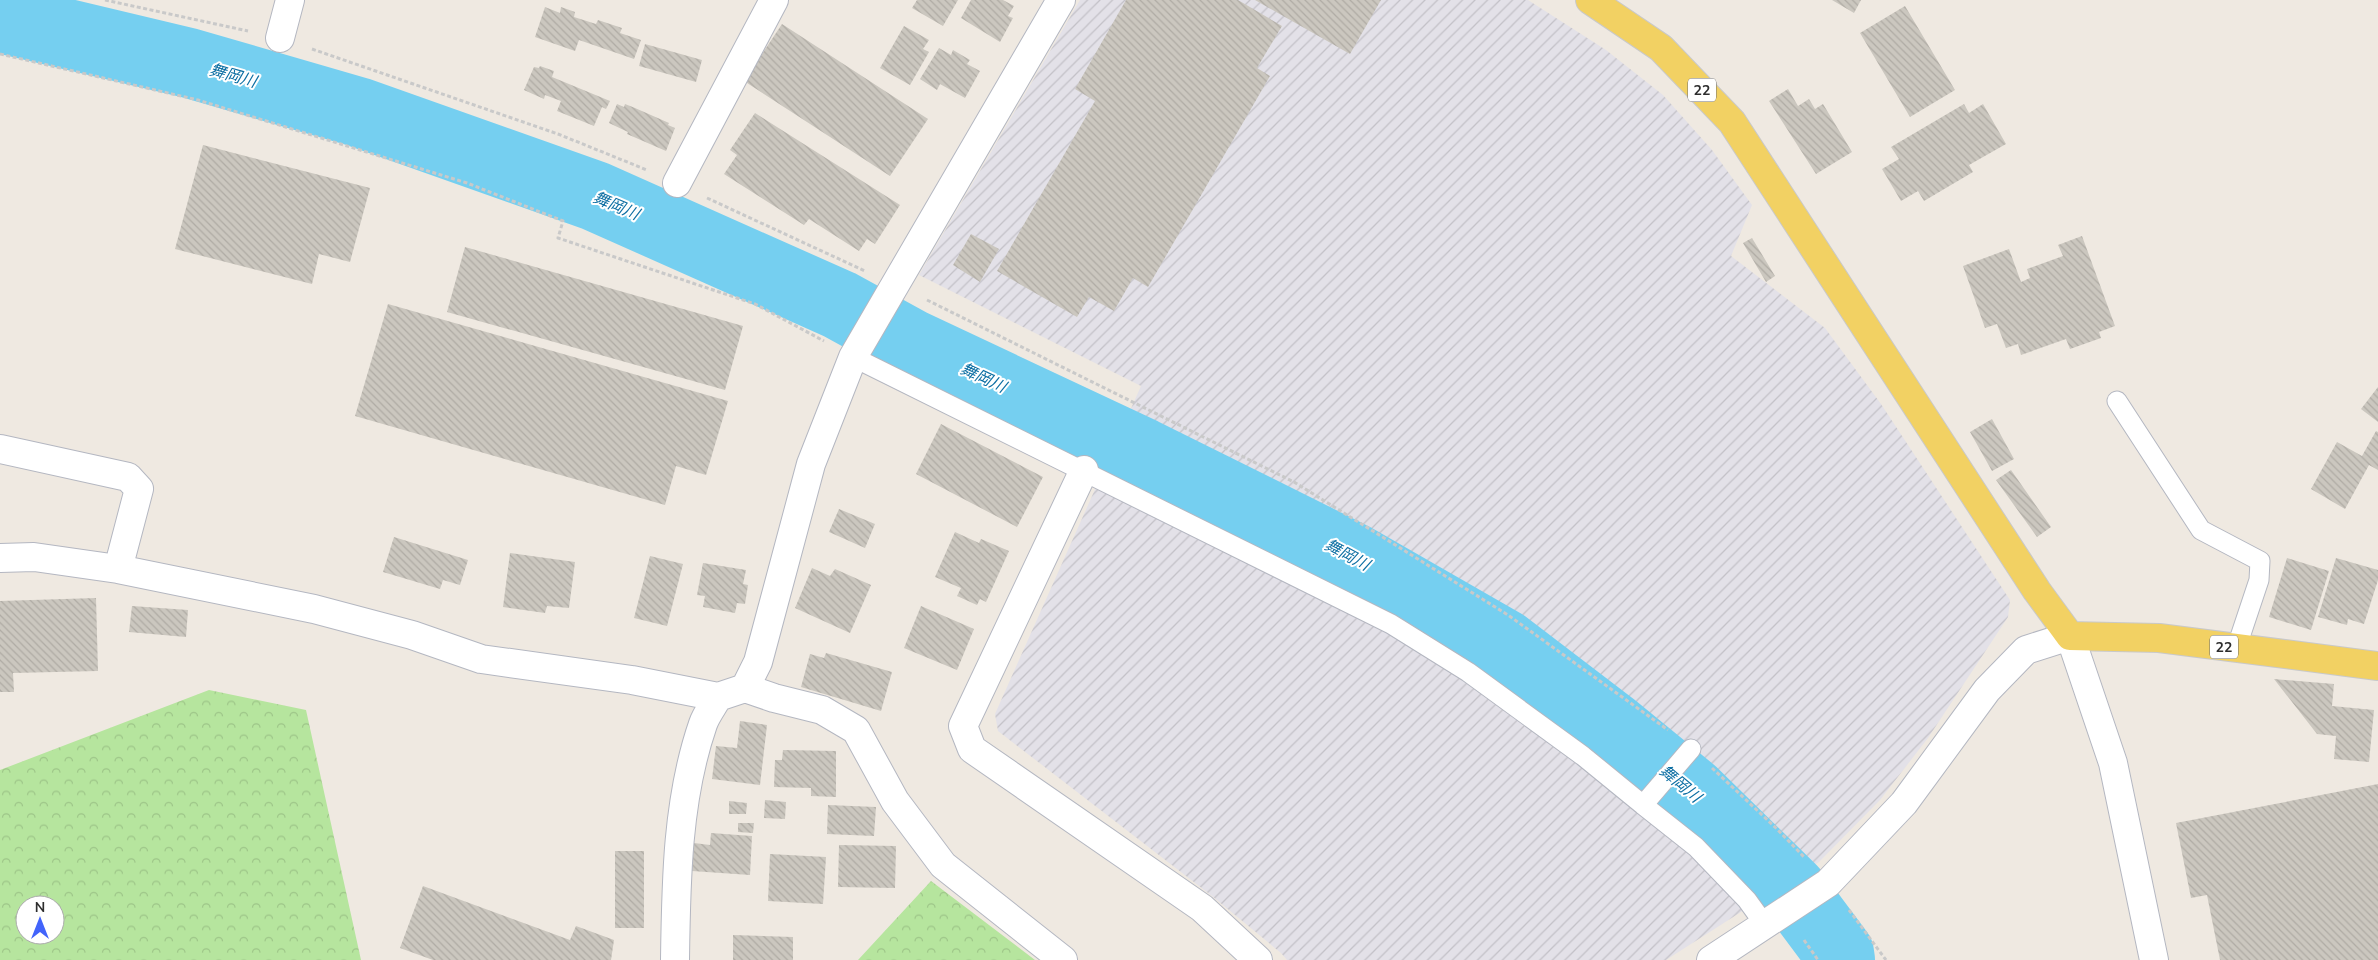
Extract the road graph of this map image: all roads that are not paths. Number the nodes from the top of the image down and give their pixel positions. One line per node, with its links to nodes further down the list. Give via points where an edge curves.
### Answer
1 (290, 0): 5 (street)
2 (774, 0): 6 (street)
3 (1062, 0): 7 (street)
4 (1590, 0): 13 (main road, 22, via 1661,48 1732,122 2037,591)
5 (280, 38)
6 (677, 183)
7 (856, 350): 10 (lane); 16 (street, via 811,464 758,662)
8 (2117, 401): 14 (lane, via 2201,530 2260,561 2259,580)
9 (0, 450): 12 (street, via 128,477 139,489)
10 (1084, 470): 19 (lane, via 1391,624 1468,672 1583,756); 23 (street, via 963,726 972,749 1202,908)
11 (0, 558): 12 (street, via 34,557)
12 (118, 569): 17 (street, via 314,609 412,635 482,659 632,680)
13 (2070, 636): 14 (main road, 22, via 2159,638); 20 (street, via 2026,650 1987,690 1904,803 1828,883); 25 (street, via 2113,763)
14 (2236, 649): 15 (main road, 22)
15 (2378, 666)
16 (745, 688): 17 (street); 22 (street, via 822,710 856,730 895,801 943,866)
17 (718, 697): 21 (street, via 703,723 689,774 676,876)
18 (1690, 750): 19 (lane)
19 (1652, 795): 20 (lane, via 1747,900)
20 (1765, 925): 24 (street)
21 (675, 960)
22 (1063, 960)
23 (1258, 960)
24 (1711, 960)
25 (2154, 960)

